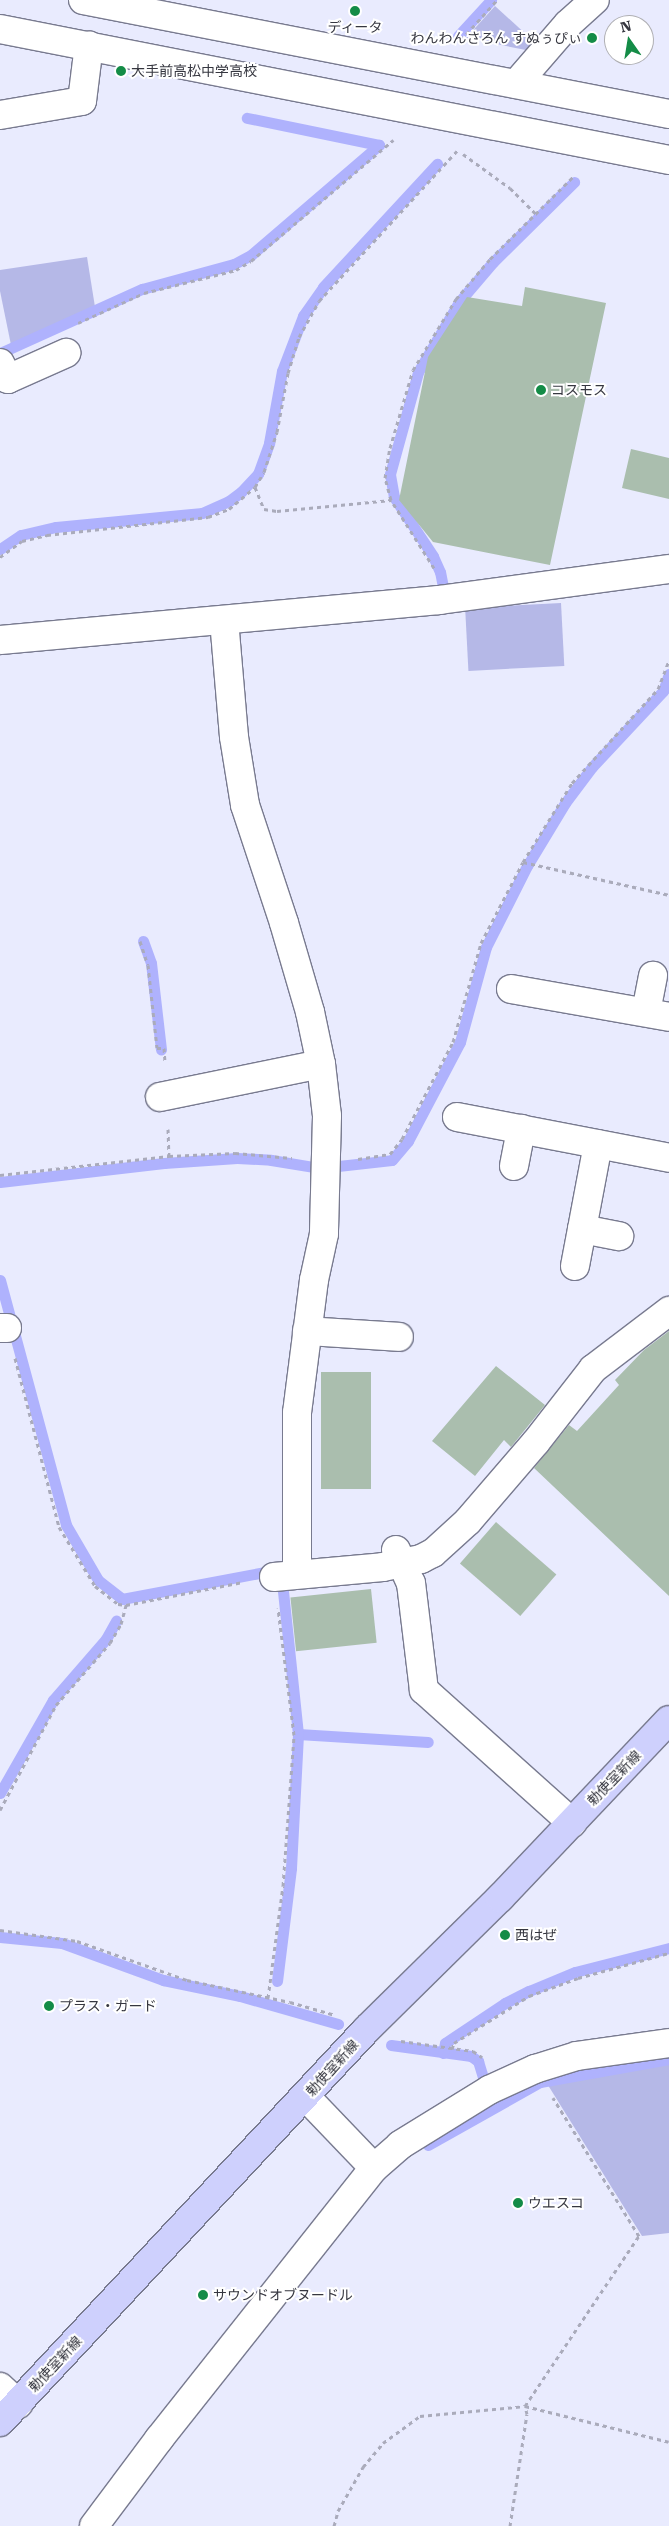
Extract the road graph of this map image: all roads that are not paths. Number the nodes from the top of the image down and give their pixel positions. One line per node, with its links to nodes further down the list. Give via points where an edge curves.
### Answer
1 (83, 0): 5 (street)
2 (596, 0): 5 (street, via 568,24)
3 (0, 29): 4 (street)
4 (89, 45): 7 (street, via 82,100); 8 (street)
5 (516, 84): 6 (street)
6 (669, 114)
7 (0, 115)
8 (669, 160)
9 (66, 353): 10 (street, via 8,380)
10 (0, 363)
11 (669, 570): 12 (street, via 439,600)
12 (224, 620): 13 (street); 17 (street, via 234,737 245,806 284,923 310,1012)
13 (0, 640)
14 (653, 976): 16 (street)
15 (512, 988): 16 (street)
16 (657, 1014)
17 (321, 1064): 18 (street); 28 (street, via 327,1116 324,1234)
18 (160, 1097)
19 (457, 1117): 20 (street)
20 (521, 1129): 21 (street); 23 (street)
21 (598, 1144): 22 (street); 24 (street)
22 (669, 1158)
23 (514, 1166)
24 (582, 1229): 25 (street); 26 (street)
25 (619, 1236)
26 (575, 1266)
27 (669, 1311): 30 (street, via 593,1369 536,1442 455,1534 421,1559)
28 (307, 1331): 29 (street); 30 (street, via 297,1413 286,1576)
29 (399, 1337)
30 (399, 1557): 32 (street, via 410,1583 424,1690)
31 (669, 1720): 32 (main road, 勅使室新線)
32 (572, 1823): 34 (main road, 勅使室新線, via 366,2031)
33 (669, 2043): 35 (street, via 576,2056 535,2069 489,2090 400,2145)
34 (306, 2097): 35 (street); 36 (main road, 勅使室新線)
35 (374, 2168): 37 (street)
36 (6, 2404)
37 (94, 2526)

